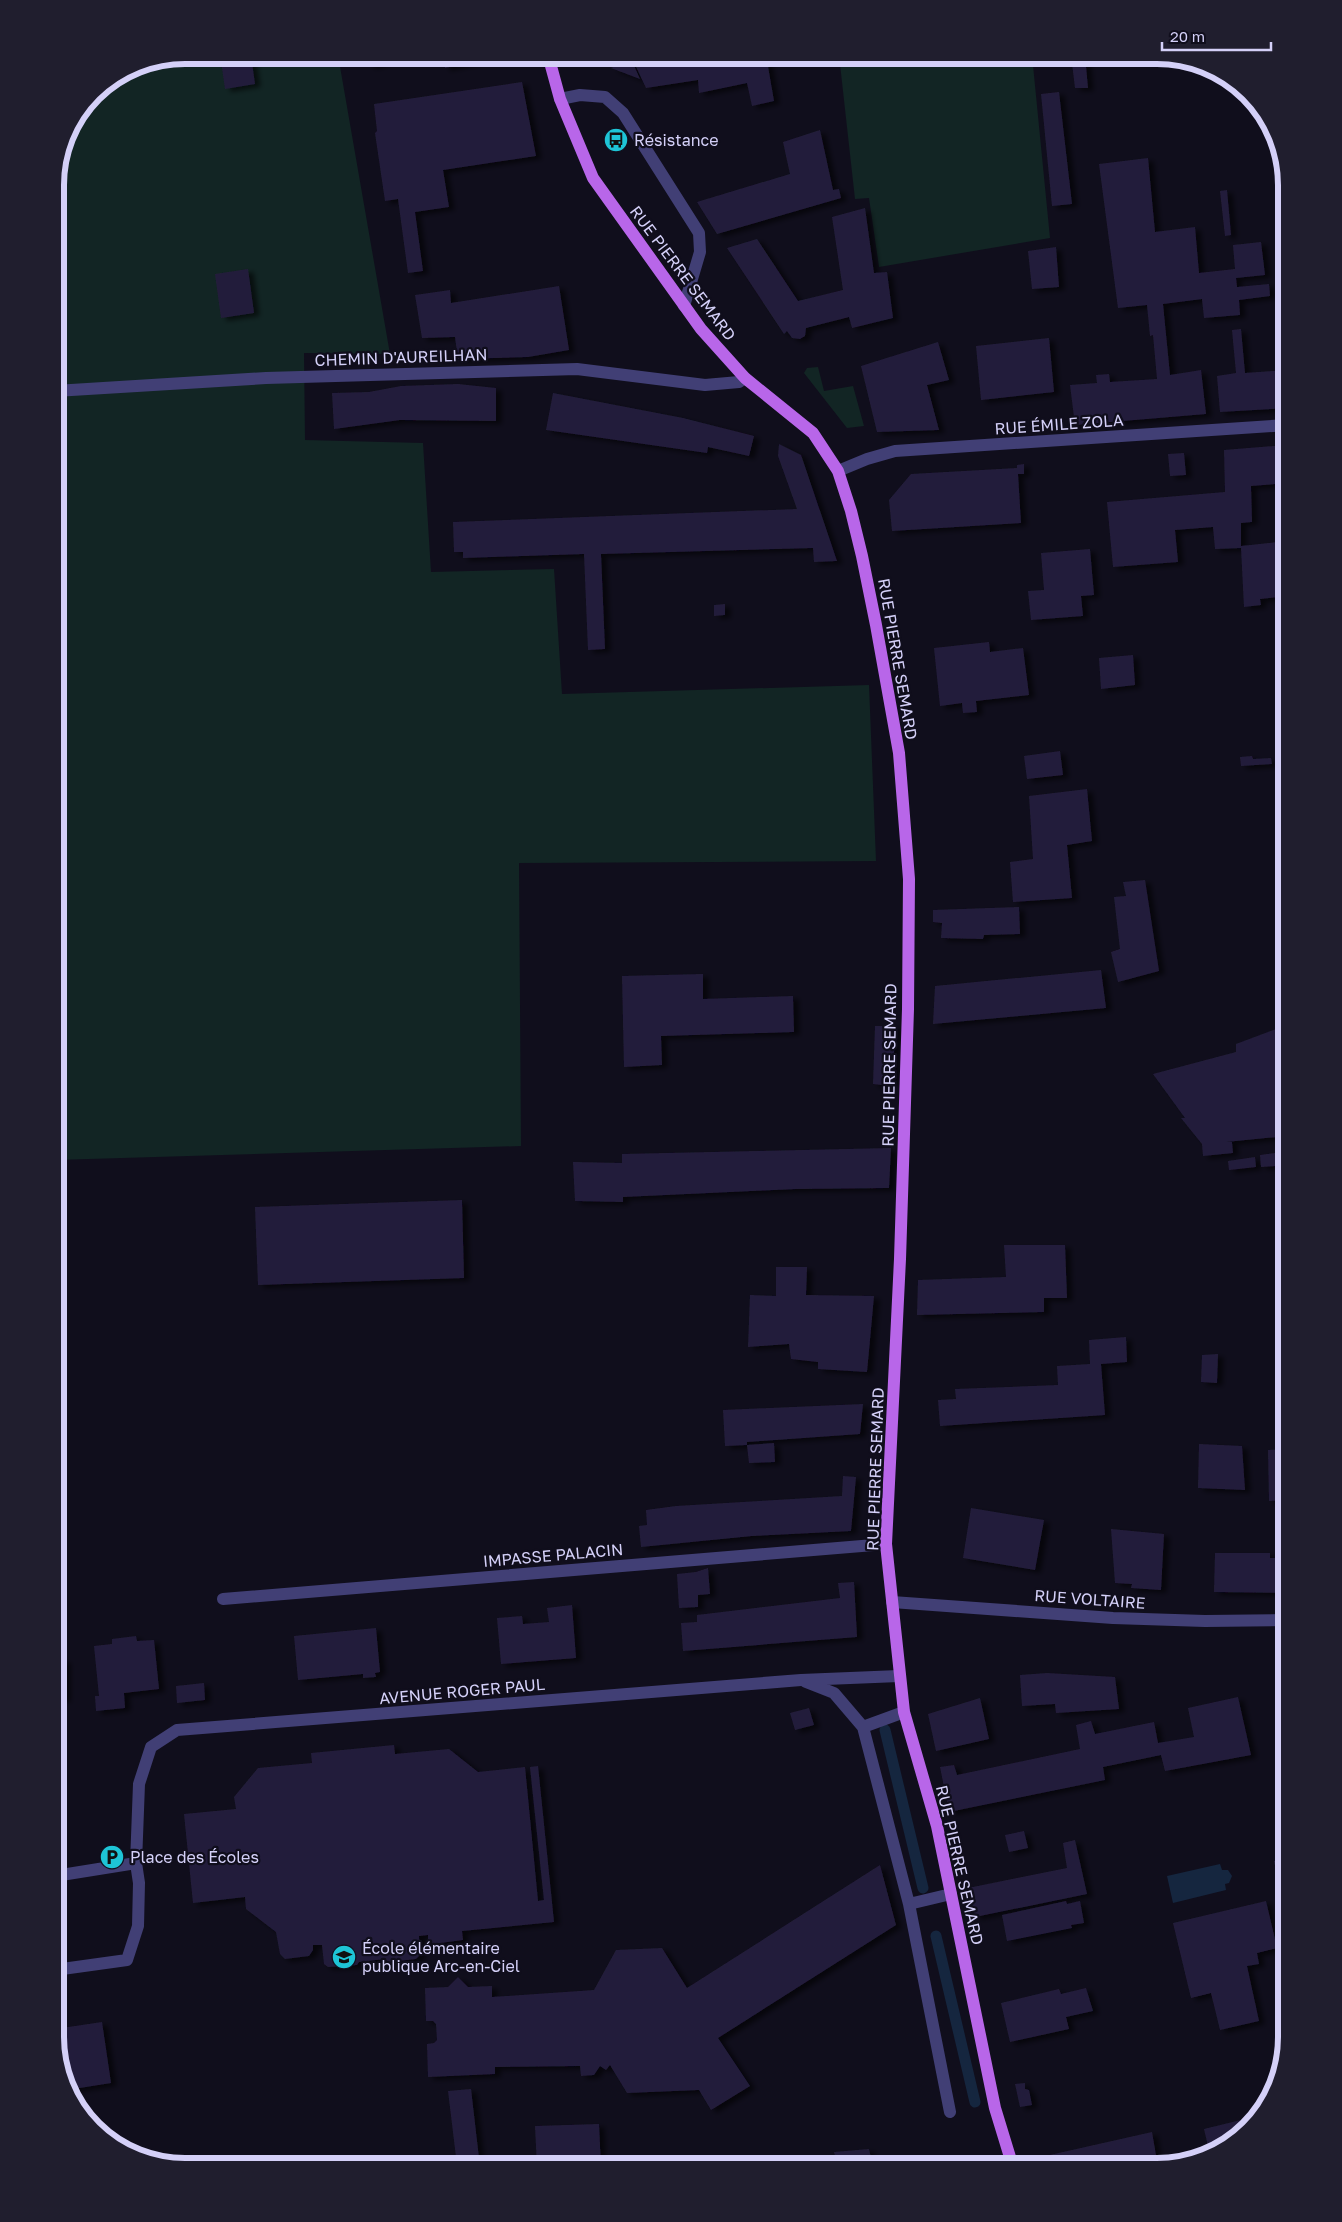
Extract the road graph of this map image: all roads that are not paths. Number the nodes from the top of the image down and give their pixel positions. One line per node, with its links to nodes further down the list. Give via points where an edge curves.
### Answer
1 (550, 64): 2 (main road, RUE PIERRE SEMARD)
2 (560, 99): 3 (main road, RUE PIERRE SEMARD, via 593,178); 3 (street, via 580,95 605,97 623,113 699,233 700,252)
3 (684, 306): 4 (main road, RUE PIERRE SEMARD, via 700,329)
4 (745, 378): 5 (street, CHEMIN D'AUREILHAN, via 738,382 705,385 577,369 266,378); 7 (main road, RUE PIERRE SEMARD, via 813,433)
5 (64, 390)
6 (1278, 426): 7 (street, RUE ÉMILE ZOLA, via 896,451)
7 (838, 472): 8 (main road, RUE PIERRE SEMARD, via 851,511 880,643 898,754 909,879 901,1249)
8 (886, 1544): 9 (street, IMPASSE PALACIN); 10 (main road, RUE PIERRE SEMARD)
9 (222, 1599)
10 (892, 1602): 11 (street, RUE VOLTAIRE, via 1114,1618); 12 (main road, RUE PIERRE SEMARD)
11 (1278, 1620)
12 (899, 1676): 13 (street, AVENUE ROGER PAUL); 14 (main road, RUE PIERRE SEMARD)
13 (801, 1680): 15 (street, via 834,1693); 16 (street, AVENUE ROGER PAUL, via 177,1730 150,1747 139,1784)
14 (904, 1712): 15 (street); 18 (main road, RUE PIERRE SEMARD, via 937,1826)
15 (863, 1727): 19 (street)
16 (136, 1863): 17 (street); 20 (street, via 138,1926 127,1960)
17 (64, 1875)
18 (951, 1894): 19 (street); 22 (main road, RUE PIERRE SEMARD, via 995,2108)
19 (909, 1904): 21 (street)
20 (64, 1969)
21 (950, 2112)
22 (1010, 2158)

